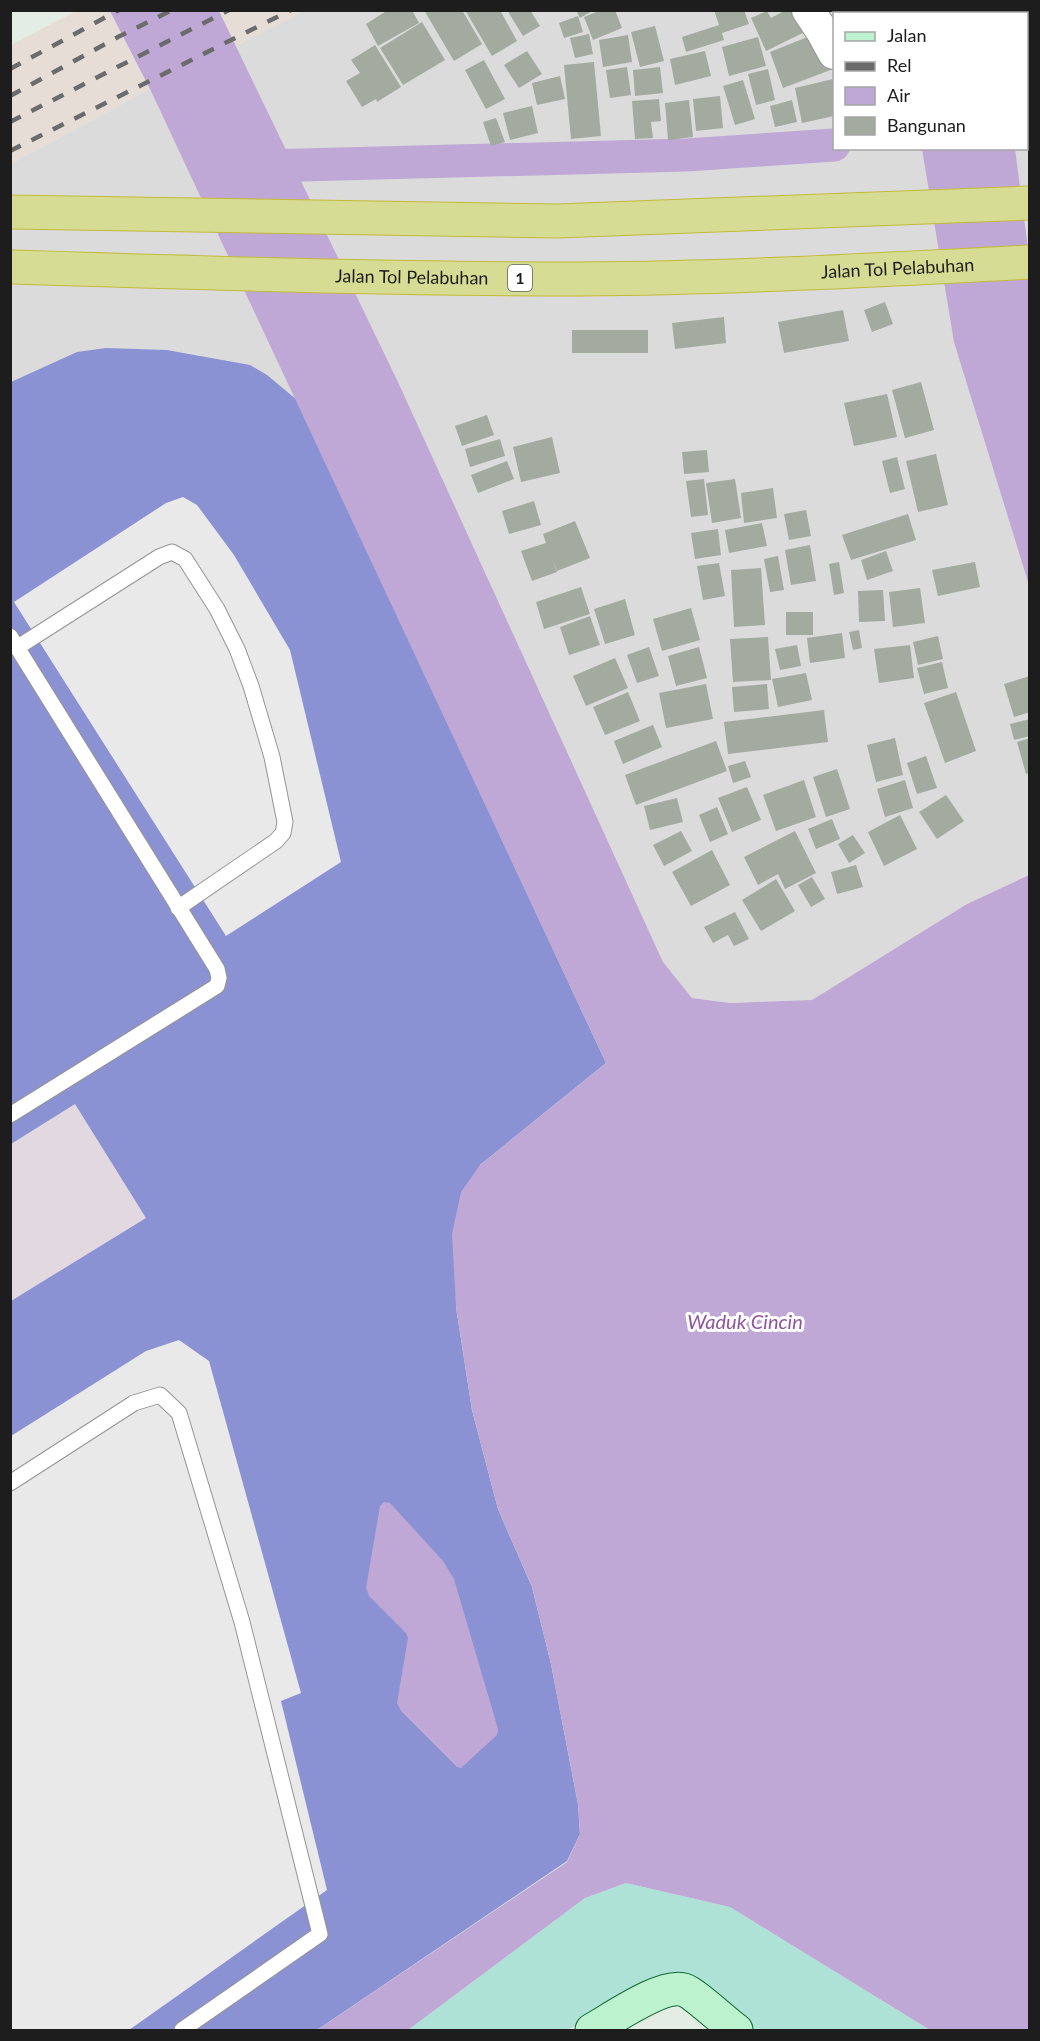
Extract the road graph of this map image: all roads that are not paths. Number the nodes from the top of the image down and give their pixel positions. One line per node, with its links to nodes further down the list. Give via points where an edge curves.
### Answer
1 (808, 10): 2 (street)
2 (833, 51)
3 (1029, 203): 4 (highway, via 556,221)
4 (10, 212)
5 (1029, 262): 6 (highway, Jalan Tol Pelabuhan / 1, via 582,279)
6 (10, 267)
7 (14, 642): 8 (lane); 8 (lane, via 172,552 185,559 217,609 251,686 272,757 285,822 276,841)
8 (178, 908): 9 (lane, via 217,969 217,986)
9 (10, 1115)
10 (10, 1483): 11 (lane, via 134,1403 160,1395 179,1413 242,1622 320,1934)
11 (182, 2031)
12 (592, 2031): 13 (street, via 671,1989 688,1992)
13 (736, 2031)

